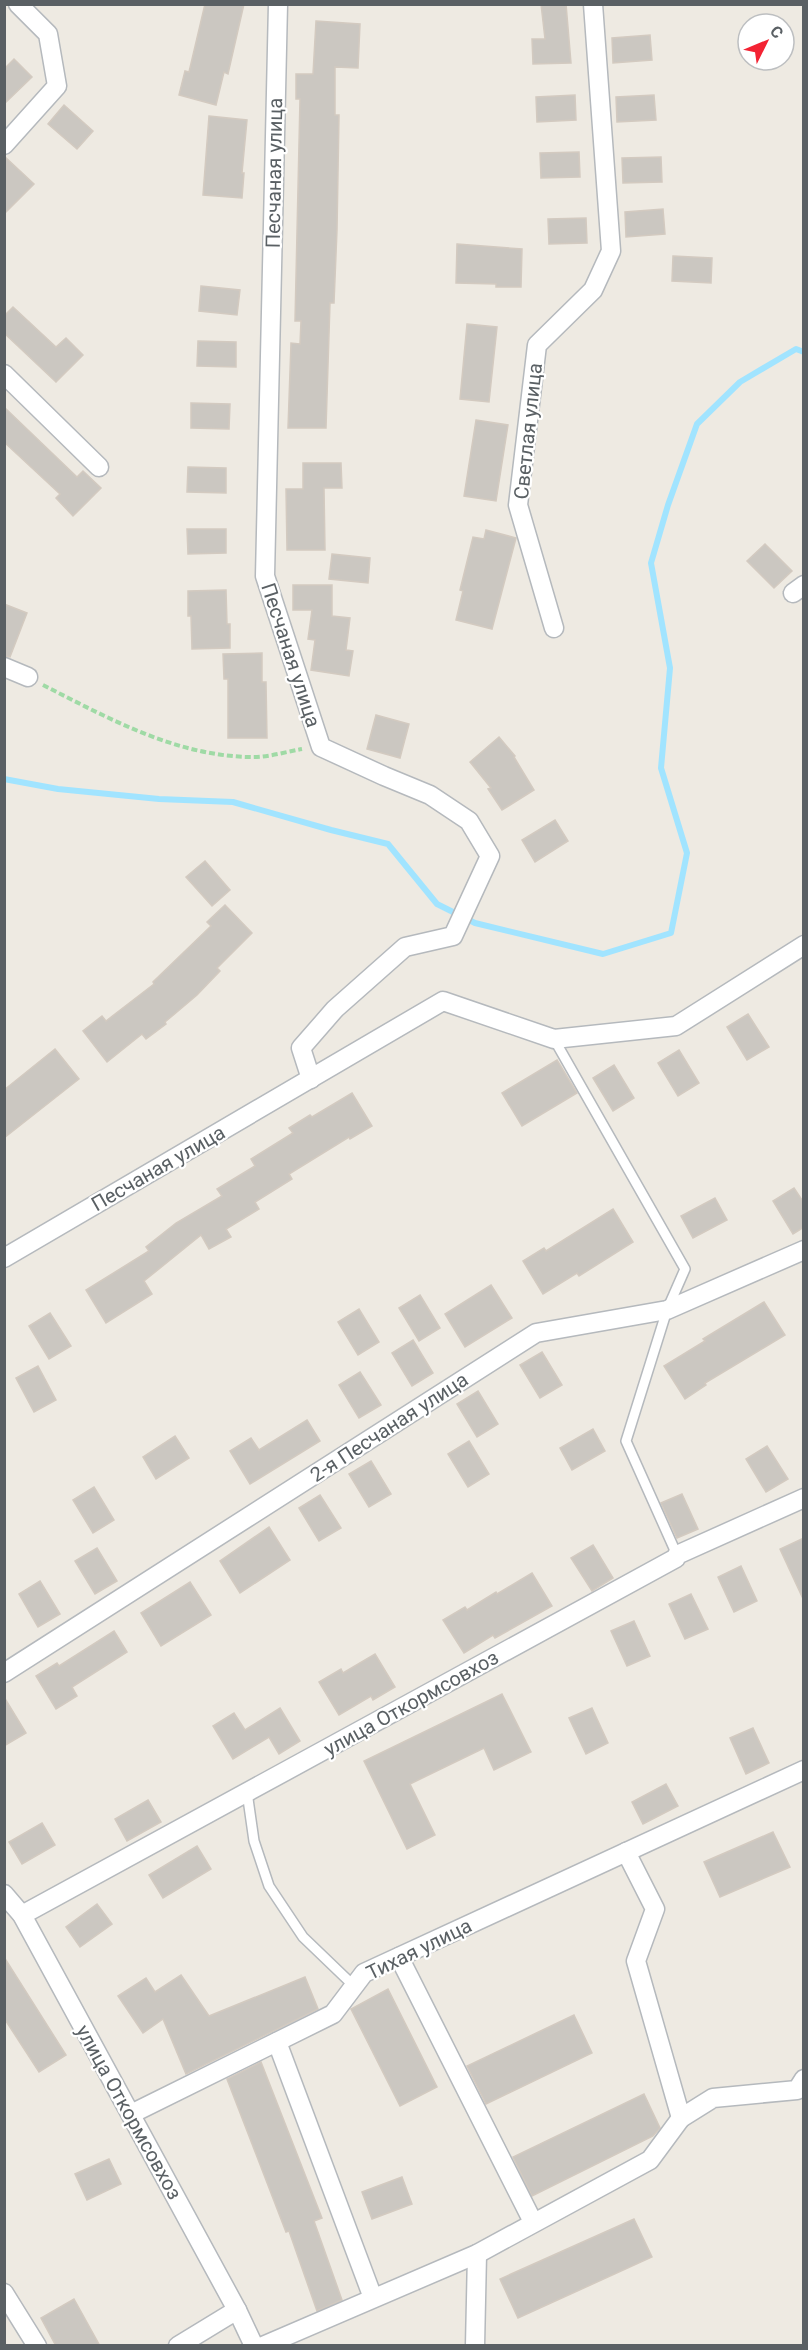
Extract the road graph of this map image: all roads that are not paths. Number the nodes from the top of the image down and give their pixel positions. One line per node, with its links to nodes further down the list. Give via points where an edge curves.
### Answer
1 (18, 4): 4 (street, via 48,34 57,86)
2 (278, 4): 12 (street, Песчаная улица, via 265,576 321,747 430,795 469,821 490,856 453,936 405,947 335,1009 301,1048)
3 (593, 4): 7 (street, Светлая улица, via 610,251 593,290 537,345 518,504)
4 (4, 145)
5 (4, 374): 6 (street)
6 (99, 467)
7 (554, 628)
8 (4, 667): 9 (street)
9 (28, 677)
10 (804, 945): 11 (street, Песчаная улица, via 676,1026)
11 (554, 1039): 12 (street, Песчаная улица, via 443,1001); 15 (lane, via 685,1269)
12 (310, 1079): 14 (street, Песчаная улица)
13 (804, 1250): 15 (street, 2-я Песчаная улица)
14 (4, 1258)
15 (667, 1310): 17 (lane, via 626,1442); 18 (street, 2-я Песчаная улица, via 536,1333)
16 (804, 1498): 17 (street, улица Откормсовхоз)
17 (677, 1555): 20 (street, улица Откормсовхоз)
18 (4, 1673)
19 (804, 1770): 21 (street, Тихая улица)
20 (247, 1792): 23 (street, улица Откормсовхоз); 25 (lane, via 254,1841 270,1886 303,1936)
21 (626, 1852): 24 (street, Тихая улица); 29 (street, via 655,1910 636,1961)
22 (4, 1894): 23 (street, улица Откормсовхоз)
23 (22, 1915): 28 (street, улица Откормсовхоз)
24 (399, 1957): 25 (street, Тихая улица, via 364,1972); 30 (street)
25 (354, 1986): 26 (street, Тихая улица, via 333,2014)
26 (277, 2042): 28 (street, Тихая улица); 33 (street)
27 (804, 2079): 29 (street, via 797,2090 713,2098)
28 (131, 2114): 34 (street, улица Откормсовхоз)
29 (681, 2118): 30 (street, via 650,2160)
30 (533, 2222): 31 (street)
31 (477, 2254): 33 (street); 39 (street)
32 (4, 2294): 35 (street)
33 (373, 2298): 38 (street)
34 (237, 2310): 36 (street); 37 (street, улица Откормсовхоз)
35 (37, 2346)
36 (178, 2346)
37 (254, 2346)
38 (263, 2346)
39 (476, 2346)

